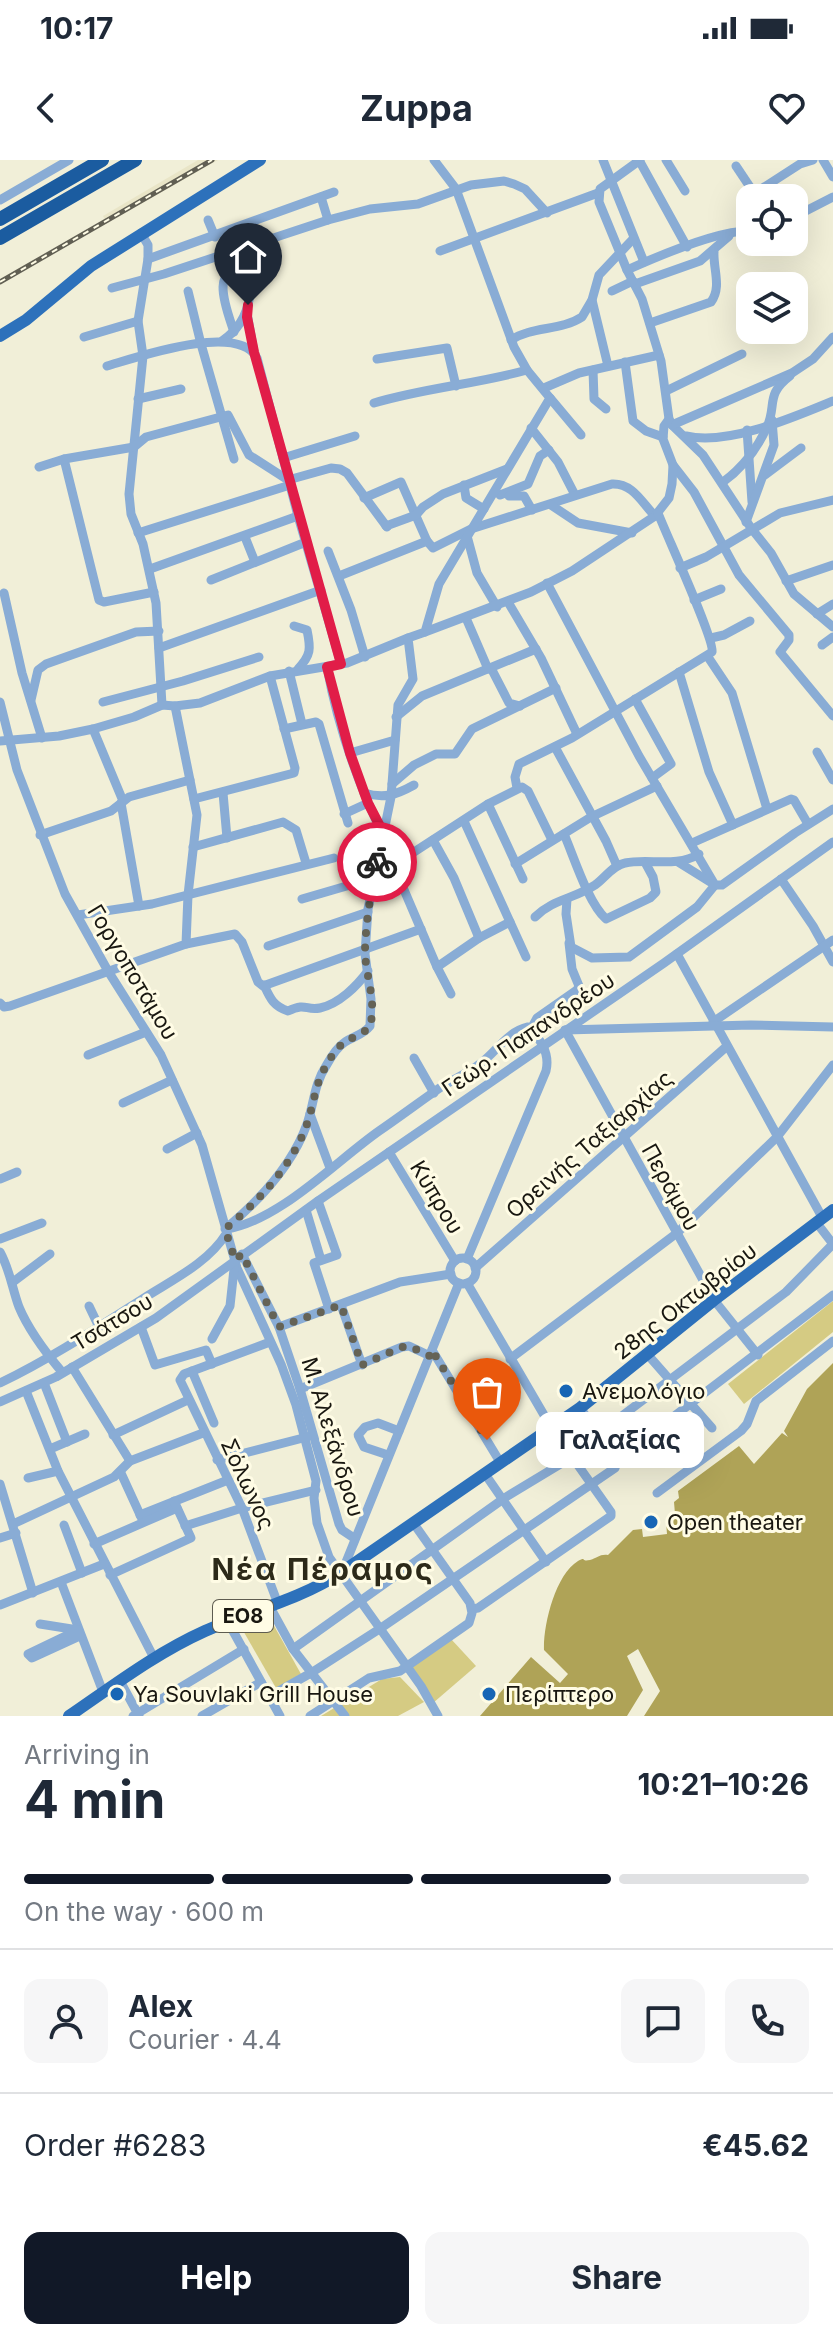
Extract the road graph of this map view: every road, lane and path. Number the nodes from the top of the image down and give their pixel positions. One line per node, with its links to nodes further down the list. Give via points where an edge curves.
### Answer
1 (69, 160): 22 (street)
2 (102, 160): 25 (highway)
3 (260, 160): 29 (main road)
4 (434, 160): 16 (street)
5 (603, 160): 13 (street)
6 (640, 160): 13 (street); 36 (street)
7 (666, 160): 17 (street)
8 (813, 160): 15 (street)
9 (822, 160): 12 (street)
10 (136, 164): 32 (highway)
11 (736, 166): 14 (street)
12 (833, 177)
13 (611, 180): 19 (street); 34 (street)
14 (748, 184)
15 (772, 184)
16 (456, 189): 24 (street, via 514,184); 27 (street, via 418,204); 33 (street)
17 (685, 191)
18 (334, 192): 20 (street)
19 (598, 193): 24 (street); 39 (street)
20 (321, 197): 27 (street); 31 (street)
21 (833, 197): 23 (street)
22 (0, 200)
23 (808, 210)
24 (547, 213): 33 (street)
25 (0, 219)
26 (208, 220): 31 (street)
27 (328, 220): 35 (street)
28 (736, 232): 30 (street)
29 (141, 233): 40 (street); 54 (main road)
30 (731, 233): 36 (street); 38 (street)
31 (215, 237): 40 (street)
32 (0, 238)
33 (474, 239): 37 (street); 57 (street)
34 (633, 239): 39 (street); 41 (street)
35 (246, 245): 43 (street); 44 (street)
36 (687, 247): 41 (street)
37 (440, 251)
38 (714, 252): 45 (street, via 692,265); 52 (street, via 718,286 713,299)
39 (619, 253): 42 (street); 49 (street, via 599,275)
40 (148, 259): 44 (street)
41 (644, 262): 42 (street)
42 (627, 270): 45 (street)
43 (249, 273): 50 (street); 53 (street, via 231,273 223,282)
44 (146, 279): 46 (street); 51 (street)
45 (634, 283): 48 (street); 52 (street)
46 (112, 288)
47 (188, 291): 59 (street)
48 (612, 291)
49 (592, 300): 57 (street, via 577,320 523,332); 67 (street)
50 (247, 310): 53 (street); 60 (street)
51 (138, 321): 55 (street); 63 (street)
52 (650, 323): 62 (street)
53 (234, 332): 58 (street)
54 (0, 336)
55 (84, 337)
56 (833, 337): 70 (street)
57 (511, 340): 68 (street)
58 (222, 341): 59 (street); 60 (street)
59 (201, 344): 63 (street); 80 (street)
60 (254, 352): 93 (street)
61 (742, 354): 74 (street)
62 (659, 355): 65 (street); 74 (street)
63 (143, 356): 66 (street); 76 (street)
64 (377, 359): 71 (street, via 447,348)
65 (625, 362): 67 (street); 88 (street, via 633,421)
66 (107, 366)
67 (608, 366): 69 (street)
68 (527, 370): 71 (street); 72 (street)
69 (593, 370): 72 (street); 79 (street, via 594,399)
70 (792, 373): 81 (street); 82 (street, via 774,393)
71 (456, 386): 78 (street)
72 (544, 388): 75 (street)
73 (181, 389): 76 (street)
74 (666, 391): 81 (street)
75 (550, 398): 83 (street); 85 (street)
76 (138, 399): 89 (street)
77 (833, 401): 82 (street)
78 (374, 403)
79 (606, 409)
80 (222, 416): 89 (street, via 146,437); 95 (street); 101 (street, via 230,418 249,455)
81 (670, 422): 86 (street); 88 (street)
82 (770, 425): 84 (street); 92 (street); 100 (street, via 774,445)
83 (531, 428): 91 (street); 99 (street)
84 (747, 430): 86 (street, via 709,438); 92 (street)
85 (581, 435)
86 (684, 435): 102 (street)
87 (355, 436): 93 (street)
88 (663, 437): 96 (street)
89 (134, 447): 94 (street); 118 (street, via 129,494)
90 (801, 448): 100 (street)
91 (549, 450): 104 (street, via 540,456 528,484); 105 (street)
92 (748, 457): 98 (street); 110 (street)
93 (283, 458): 101 (street)
94 (64, 459): 97 (street); 135 (street, via 99,600)
95 (234, 459)
96 (673, 465): 113 (street, via 669,498); 123 (street)
97 (39, 467)
98 (741, 468): 102 (street); 107 (street)
99 (507, 469): 103 (street); 104 (street)
100 (763, 476): 110 (street)
101 (289, 482): 106 (street, via 340,469); 115 (street); 118 (street)
102 (723, 482): 107 (street)
103 (464, 485): 111 (street, via 466,498); 114 (street, via 432,500)
104 (497, 493): 111 (street); 112 (street, via 524,496)
105 (575, 495): 109 (street); 113 (street, via 619,483)
106 (364, 498): 114 (street, via 386,526); 114 (street, via 401,482)
107 (733, 498): 116 (street)
108 (833, 500): 116 (street)
109 (551, 505): 112 (street); 119 (street, via 578,523)
110 (753, 508): 116 (street)
111 (484, 509): 117 (street)
112 (532, 510): 117 (street)
113 (657, 514): 119 (street); 127 (street)
114 (416, 515): 121 (street)
115 (298, 516): 120 (street); 122 (street)
116 (748, 525): 123 (street); 131 (street)
117 (469, 532): 121 (street, via 436,547); 140 (street, via 477,573); 147 (street, via 436,592)
118 (138, 533): 128 (street)
119 (632, 533): 132 (street)
120 (245, 537): 125 (street); 128 (street)
121 (427, 541): 129 (street)
122 (306, 542): 125 (street); 134 (street)
123 (722, 546): 127 (street); 176 (street, via 789,635 780,652)
124 (328, 551): 129 (street)
125 (255, 562): 130 (street)
126 (833, 565): 131 (street)
127 (680, 568): 137 (street)
128 (150, 569): 135 (street)
129 (339, 576): 156 (street)
130 (211, 580)
131 (786, 581): 141 (street, via 800,603)
132 (547, 583): 138 (street); 175 (street)
133 (721, 589): 137 (street)
134 (321, 590): 152 (street); 158 (street)
135 (154, 592): 146 (street)
136 (4, 593): 169 (street)
137 (694, 600): 150 (street)
138 (508, 602): 140 (street); 153 (street)
139 (833, 604): 141 (street)
140 (497, 607): 142 (street)
141 (817, 614): 145 (street)
142 (466, 618): 147 (street); 160 (street)
143 (750, 621): 150 (street)
144 (294, 626): 154 (street, via 307,630)
145 (833, 627)
146 (159, 631): 152 (street); 169 (street, via 136,632 46,664 38,670)
147 (425, 632): 149 (street)
148 (833, 637): 151 (street)
149 (408, 638): 156 (street); 164 (street)
150 (711, 638): 157 (street)
151 (822, 645)
152 (159, 648): 165 (street)
153 (536, 649): 160 (street); 166 (street)
154 (310, 654): 159 (street); 161 (street)
155 (259, 657): 165 (street)
156 (365, 657): 158 (street)
157 (708, 657): 162 (street); 200 (street, via 732,693)
158 (341, 664): 159 (street)
159 (323, 667): 161 (street); 187 (street)
160 (489, 668): 167 (street); 174 (street, via 509,703)
161 (294, 670): 163 (street); 178 (street)
162 (679, 672): 168 (street); 205 (street, via 709,772)
163 (270, 676): 173 (street, via 207,702); 180 (street)
164 (413, 679): 167 (street); 177 (street)
165 (160, 686): 171 (street); 172 (street)
166 (556, 688): 174 (street); 181 (street)
167 (422, 696): 177 (street)
168 (635, 699): 175 (street); 191 (street, via 671,764)
169 (31, 700): 182 (street)
170 (0, 702): 184 (street, Γοργοποτάμου)
171 (103, 702)
172 (162, 705): 173 (street); 179 (street)
173 (175, 706): 189 (street)
174 (520, 706): 188 (street, via 472,729 455,754 436,754)
175 (615, 712): 181 (street); 191 (street)
176 (833, 716)
177 (396, 718): 183 (street)
178 (302, 724): 180 (street); 196 (street, via 319,724 346,818)
179 (93, 729): 182 (street); 198 (street)
180 (284, 729): 194 (street, via 294,773)
181 (577, 734): 185 (street)
182 (42, 738): 184 (street)
183 (395, 740): 187 (street); 192 (street)
184 (4, 741): 208 (street, Γοργοποτάμου)
185 (555, 747): 193 (street, via 519,764); 202 (street)
186 (817, 752): 190 (street)
187 (350, 753): 196 (street)
188 (410, 769): 192 (street); 195 (street, via 410,788)
189 (190, 780): 197 (street); 198 (street)
190 (833, 780)
191 (654, 782): 202 (street); 213 (street)
192 (392, 784): 195 (street)
193 (517, 788): 199 (street); 211 (street, via 528,791)
194 (223, 793): 197 (street); 209 (street)
195 (391, 797): 196 (street); 206 (street)
196 (366, 798): 206 (street)
197 (194, 799): 214 (street)
198 (122, 802): 208 (street, via 111,811); 231 (street)
199 (488, 804): 203 (street); 220 (street)
200 (767, 809): 204 (street, via 794,800); 205 (street)
201 (833, 809): 204 (street)
202 (591, 817): 207 (street); 222 (street)
203 (464, 821): 210 (street); 235 (street)
204 (808, 824): 226 (street)
205 (733, 825): 213 (street)
206 (384, 834): 217 (street, via 397,851); 223 (street)
207 (564, 834): 211 (street); 227 (street)
208 (40, 835): 233 (street, Γοργοποτάμου)
209 (227, 838): 214 (street); 219 (street, via 290,824)
210 (433, 840): 217 (street); 237 (street)
211 (552, 840): 220 (street)
212 (833, 842): 225 (street, Γεώρ. Παπανδρέου)
213 (692, 843): 215 (street)
214 (193, 847): 228 (street)
215 (699, 854): 218 (street); 226 (street)
216 (334, 858): 219 (street)
217 (396, 862): 223 (street); 236 (street)
218 (678, 862): 221 (street); 226 (street)
219 (306, 863): 228 (street)
220 (515, 864): 224 (street)
221 (646, 864): 222 (street); 227 (street, via 656,892 609,918 603,918)
222 (617, 866): 227 (street)
223 (374, 878): 229 (street); 232 (street)
224 (523, 879)
225 (781, 879): 242 (street); 244 (street, Γεώρ. Παπανδρέου)
226 (715, 885): 239 (street, via 697,907 629,957 592,958)
227 (588, 889): 230 (street)
228 (188, 895): 231 (street); 240 (street)
229 (302, 899)
230 (567, 899): 234 (street, via 551,903); 239 (street)
231 (139, 906): 233 (street)
232 (368, 912): 241 (street); 243 (street)
233 (78, 915): 248 (street, Γοργοποτάμου)
234 (535, 917)
235 (510, 922): 237 (street); 245 (street)
236 (421, 929): 243 (street); 247 (street)
237 (479, 938): 247 (street)
238 (833, 940): 242 (street)
239 (569, 943): 255 (street, via 579,986 537,1018)
240 (186, 944): 248 (street); 250 (street, via 235,934)
241 (268, 946)
242 (824, 947): 246 (street); 253 (street)
243 (365, 948): 249 (street); 250 (street)
244 (677, 954): 253 (street); 256 (street, Γεώρ. Παπανδρέου)
245 (526, 957)
246 (833, 962)
247 (437, 967): 251 (street)
248 (108, 971): 252 (street, via 10,1006); 257 (street, Γοργοποτάμου)
249 (368, 971): 250 (street, via 345,995 322,1007 302,1005 288,1011 274,1004); 266 (street, via 370,1026 331,1058 316,1086)
250 (264, 985)
251 (451, 994)
252 (0, 1003)
253 (714, 1024): 254 (street); 256 (street); 259 (street)
254 (833, 1027)
255 (531, 1029): 258 (street); 264 (street, via 515,1033)
256 (565, 1030): 258 (street, Γεώρ. Παπανδρέου); 269 (street, Περάμου)
257 (146, 1032): 260 (street); 263 (street, Γοργοποτάμου)
258 (543, 1045): 271 (street, Γεώρ. Παπανδρέου); 286 (street, via 546,1071)
259 (726, 1047): 268 (street); 269 (street, Ορεινής Ταξιαρχίας)
260 (88, 1055)
261 (414, 1058): 264 (street)
262 (833, 1065): 268 (street)
263 (172, 1080): 265 (street); 267 (street, Γοργοποτάμου)
264 (434, 1093): 272 (street)
265 (123, 1103)
266 (310, 1114): 272 (street); 279 (street, via 297,1146 268,1189)
267 (197, 1133): 270 (street); 279 (street, Γοργοποτάμου)
268 (777, 1137): 277 (street); 280 (street)
269 (624, 1139): 280 (street, Περάμου); 289 (street, Ορεινής Ταξιαρχίας)
270 (167, 1149)
271 (389, 1152): 275 (street, Γεώρ. Παπανδρέου); 288 (street, Κύπρου)
272 (330, 1168): 279 (street, via 262,1216)
273 (17, 1172): 274 (street)
274 (0, 1179)
275 (318, 1201): 276 (street, Γεώρ. Παπανδρέου); 287 (street, via 337,1255)
276 (306, 1210): 285 (street, Γεώρ. Παπανδρέου); 287 (street)
277 (824, 1216): 282 (street); 294 (main road, 28ης Οκτωβρίου / ΕΟ8)
278 (42, 1223): 281 (street)
279 (225, 1231): 285 (street, Γοργοποτάμου); 298 (street, via 216,1249)
280 (677, 1233): 294 (street, Περάμου); 309 (street)
281 (0, 1239)
282 (833, 1244): 301 (street, via 793,1286)
283 (0, 1252): 291 (street)
284 (50, 1254): 291 (street)
285 (239, 1257): 299 (street, Τσάτσου); 300 (street, Μ. Αλεξάνδρου); 302 (street, via 232,1269 230,1306); 304 (street, Μ. Αλεξάνδρου)
286 (467, 1259): 288 (street); 289 (street)
287 (321, 1260): 297 (street, via 314,1266)
288 (455, 1261): 290 (street)
289 (475, 1268): 292 (street, via 474,1277)
290 (451, 1274): 292 (street); 295 (street, via 400,1282)
291 (13, 1282): 308 (street, via 24,1317)
292 (463, 1283): 305 (street); 309 (street)
293 (833, 1295): 307 (street)
294 (714, 1300): 301 (street, Περάμου); 306 (main road, 28ης Οκτωβρίου / ΕΟ8)
295 (341, 1305): 297 (street); 311 (street)
296 (89, 1306): 298 (street)
297 (329, 1309): 300 (street)
298 (99, 1327): 308 (street)
299 (141, 1327): 310 (street, via 155,1365 206,1350); 312 (street, Τσάτσου)
300 (279, 1327): 317 (street, Μ. Αλεξάνδρου)
301 (737, 1327): 307 (street, Περάμου); 314 (street)
302 (212, 1339)
303 (833, 1341): 347 (street, via 756,1401 741,1431)
304 (270, 1342): 310 (street); 329 (street, Μ. Αλεξάνδρου)
305 (431, 1353): 311 (street, via 409,1346); 326 (street); 338 (street)
306 (648, 1355): 314 (street); 322 (main road, 28ης Οκτωβρίου / ΕΟ8)
307 (758, 1355): 321 (street)
308 (48, 1356): 312 (street); 315 (street)
309 (510, 1359): 323 (street)
310 (212, 1364): 313 (street)
311 (362, 1365): 317 (street)
312 (67, 1370): 316 (street, Τσάτσου); 328 (street)
313 (192, 1371): 319 (street, Σόλωνος, via 180,1376); 325 (street, via 217,1422)
314 (671, 1381): 321 (street); 330 (street)
315 (0, 1383)
316 (44, 1383): 318 (street, Τσάτσου); 331 (street)
317 (300, 1389): 329 (street, Μ. Αλεξάνδρου)
318 (26, 1391): 320 (street, Τσάτσου); 332 (street)
319 (188, 1400): 325 (street, Σόλωνος); 328 (street)
320 (0, 1402)
321 (691, 1404): 324 (street); 335 (street)
322 (580, 1408): 323 (main road, 28ης Οκτωβρίου / ΕΟ8); 330 (street)
323 (551, 1427): 334 (street); 338 (main road, 28ης Οκτωβρίου / ΕΟ8)
324 (712, 1428)
325 (202, 1430): 336 (street, Σόλωνος); 337 (street)
326 (399, 1431): 333 (street); 333 (street, via 378,1423 358,1435 364,1447)
327 (85, 1434): 331 (street)
328 (113, 1435): 337 (street)
329 (309, 1436): 336 (street); 346 (street, Μ. Αλεξάνδρου); 359 (street, Μ. Αλεξάνδρου, via 339,1524)
330 (600, 1437): 334 (street); 335 (street)
331 (67, 1442): 332 (street)
332 (50, 1449): 339 (street)
333 (388, 1455): 359 (street)
334 (574, 1458): 345 (street); 349 (street)
335 (618, 1459): 345 (street, via 615,1468)
336 (217, 1460): 343 (street, Σόλωνος)
337 (130, 1461): 340 (street)
338 (500, 1462): 341 (main road, 28ης Οκτωβρίου / ΕΟ8)
339 (58, 1471): 342 (street); 348 (street)
340 (121, 1473): 348 (street); 352 (street)
341 (485, 1474): 349 (street); 353 (main road, 28ης Οκτωβρίου / ΕΟ8)
342 (28, 1478)
343 (228, 1480): 350 (street); 351 (street, Σόλωνος)
344 (0, 1484): 356 (street)
345 (592, 1484): 357 (street); 362 (street, via 611,1516)
346 (316, 1490): 351 (street); 364 (street, Μ. Αλεξάνδρου, via 320,1535 332,1564)
347 (657, 1493)
348 (72, 1499): 356 (street); 360 (street)
349 (502, 1500): 357 (street); 361 (street)
350 (175, 1504): 352 (street); 355 (street)
351 (242, 1508): 355 (street); 372 (street, Σόλωνος)
352 (142, 1519): 360 (street)
353 (414, 1524): 361 (street); 364 (main road, 28ης Οκτωβρίου / ΕΟ8)
354 (64, 1525): 365 (street)
355 (185, 1526): 366 (street, via 191,1538)
356 (14, 1528): 358 (street); 369 (street)
357 (524, 1529): 362 (street); 367 (street)
358 (0, 1538)
359 (354, 1538): 364 (street)
360 (94, 1544): 363 (street)
361 (432, 1550): 367 (street); 370 (street)
362 (546, 1562): 373 (street)
363 (104, 1564): 365 (street); 366 (street)
364 (342, 1572): 370 (street, Μ. Αλεξάνδρου); 372 (main road, 28ης Οκτωβρίου / ΕΟ8)
365 (82, 1573): 368 (street)
366 (110, 1575): 380 (street)
367 (453, 1580): 373 (street); 376 (street)
368 (61, 1582): 369 (street); 377 (street)
369 (33, 1593): 371 (street)
370 (362, 1601): 376 (street, Μ. Αλεξάνδρου); 379 (street)
371 (0, 1605)
372 (274, 1606): 374 (main road, 28ης Οκτωβρίου / ΕΟ8); 379 (street, Σόλωνος)
373 (472, 1609): 381 (street, via 467,1627)
374 (228, 1622): 378 (street); 380 (main road, 28ης Οκτωβρίου / ΕΟ8)
375 (40, 1624): 377 (street)
376 (381, 1628): 381 (street, Μ. Αλεξάνδρου); 382 (street)
377 (79, 1633): 377 (street, via 32,1658 28,1654); 385 (street)
378 (244, 1649): 384 (street); 389 (street)
379 (293, 1649): 382 (street, Σόλωνος)
380 (154, 1658): 383 (main road, 28ης Οκτωβρίου / ΕΟ8)
381 (407, 1666): 387 (street, via 369,1678); 394 (street, Μ. Αλεξάνδρου)
382 (311, 1673): 386 (street); 387 (street, Σόλωνος)
383 (120, 1681): 385 (main road, 28ης Οκτωβρίου / ΕΟ8); 389 (street)
384 (261, 1682): 386 (street); 391 (street)
385 (103, 1692): 390 (main road, 28ης Οκτωβρίου / ΕΟ8)
386 (270, 1696): 388 (street)
387 (333, 1703): 392 (street); 393 (street, Σόλωνος)
388 (276, 1714)
389 (136, 1715)
390 (69, 1716)
391 (202, 1716)
392 (310, 1716)
393 (345, 1716)
394 (438, 1716)

